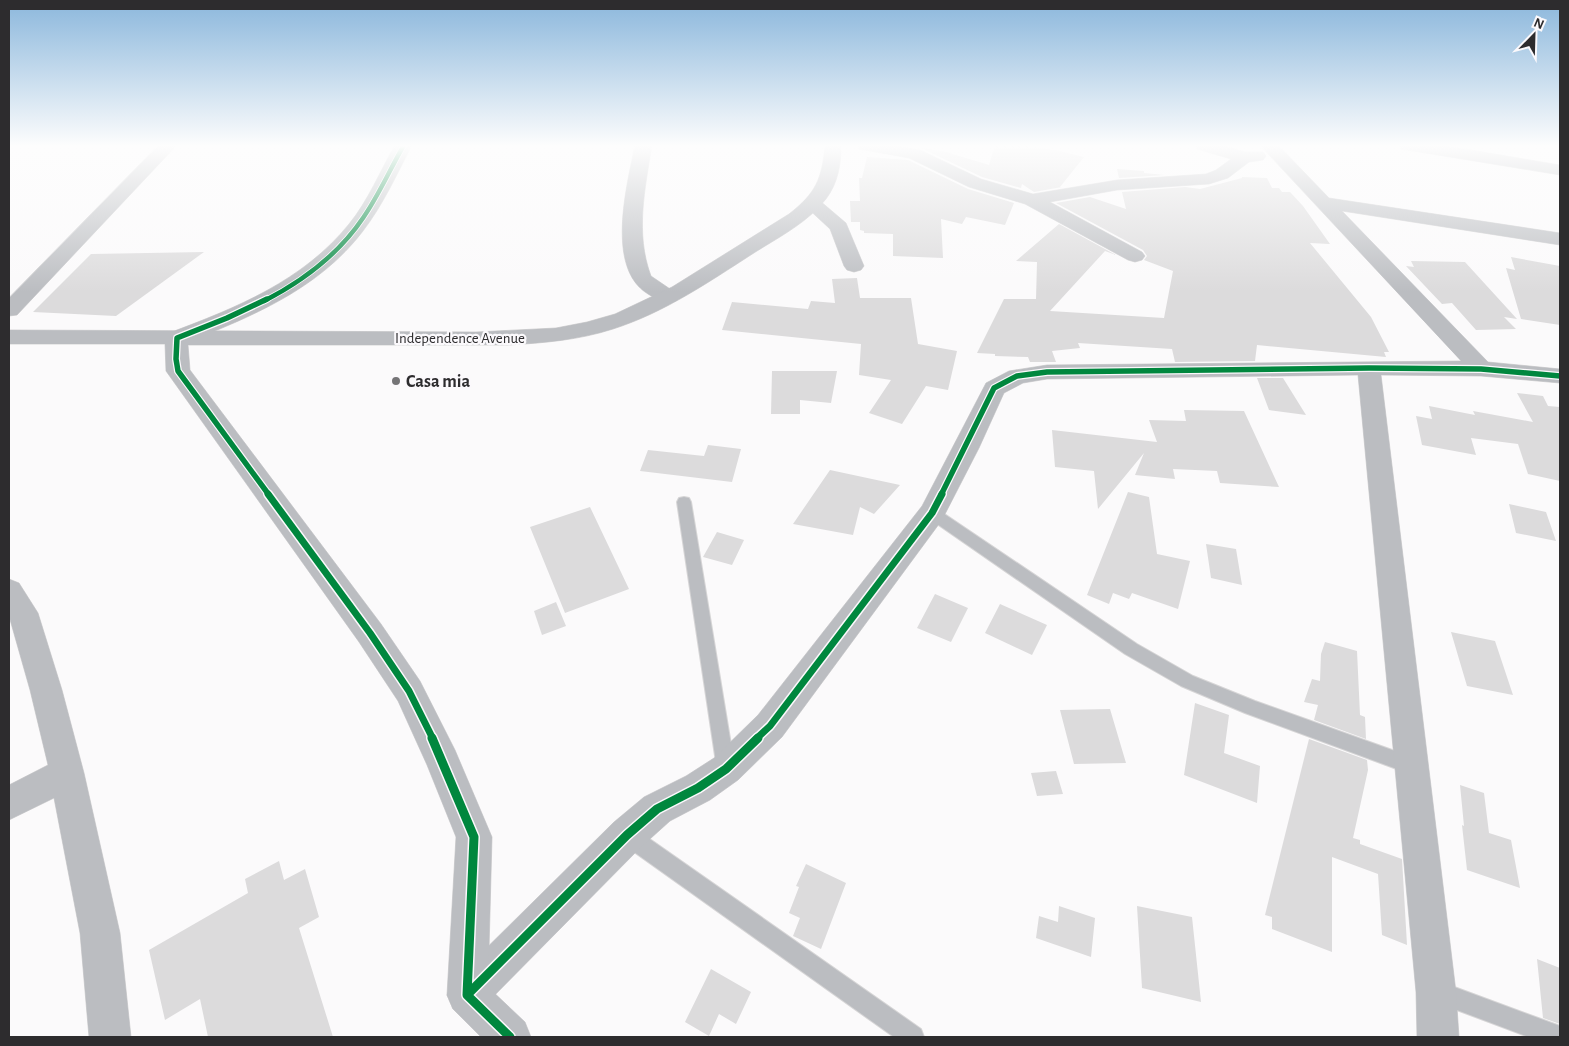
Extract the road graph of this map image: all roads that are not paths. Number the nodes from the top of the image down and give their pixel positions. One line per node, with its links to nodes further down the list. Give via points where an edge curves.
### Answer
1 (122, 194): 15 (street)
2 (376, 194): 17 (street, via 358,226 332,255 303,277 247,310)
3 (636, 194): 14 (street, via 632,215 635,257 646,282)
4 (821, 194): 10 (street, Independence Avenue)
5 (1011, 194): 8 (street)
6 (1067, 194): 8 (street)
7 (1315, 194): 9 (street)
8 (1032, 200): 12 (street)
9 (1324, 203): 11 (street); 19 (street)
10 (812, 204): 13 (street, via 839,227); 14 (street, Independence Avenue, via 788,223)
11 (1560, 239)
12 (1136, 256)
13 (854, 266)
14 (669, 297): 17 (street, Independence Avenue, via 604,325 553,336)
15 (9, 310)
16 (9, 337): 17 (street, Independence Avenue)
17 (178, 338): 30 (street, via 178,371 370,633 409,691 443,761 474,837)
18 (1368, 368): 19 (street); 22 (street, via 1047,372 1007,379 994,388); 24 (street)
19 (1481, 369): 20 (street)
20 (1560, 376)
21 (684, 502): 25 (lane)
22 (932, 512): 24 (lane, via 1131,649 1188,681); 25 (street, via 770,726)
23 (9, 591): 26 (street, via 23,613)
24 (1413, 766): 29 (street)
25 (726, 769): 28 (street, via 657,809)
26 (67, 774): 27 (street); 31 (street, via 100,932)
27 (9, 803)
28 (627, 835): 30 (street); 33 (lane)
29 (1436, 992): 34 (street); 35 (lane)
30 (467, 995): 32 (street)
31 (110, 1037)
32 (510, 1037)
33 (913, 1037)
34 (1438, 1037)
35 (1559, 1037)

